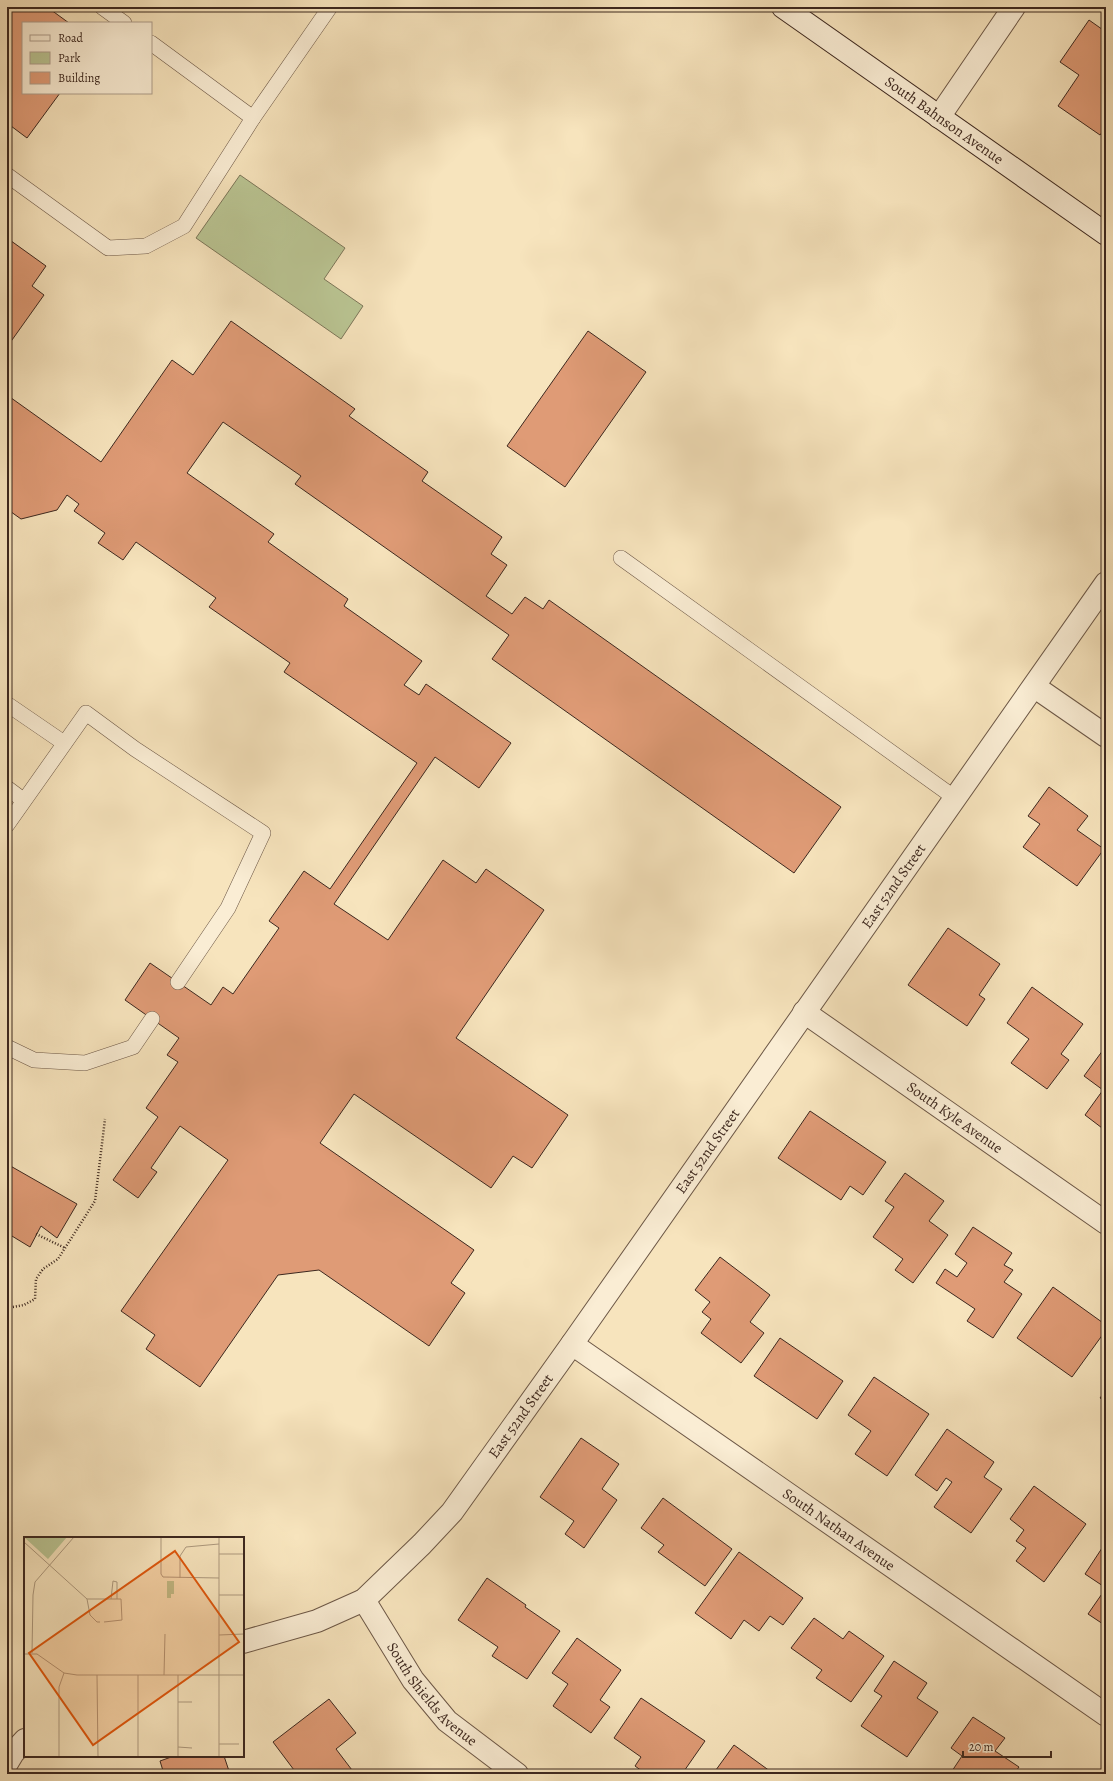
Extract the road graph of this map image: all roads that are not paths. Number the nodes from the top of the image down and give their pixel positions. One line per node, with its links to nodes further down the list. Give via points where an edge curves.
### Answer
1 (102, 7): 5 (lane)
2 (330, 7): 8 (lane)
3 (783, 7): 7 (street, South Bahnson Avenue)
4 (1014, 7): 7 (street)
5 (123, 22)
6 (152, 44): 8 (lane)
7 (939, 117): 10 (street, South Bahnson Avenue)
8 (252, 118): 9 (lane, via 184,226 146,246 108,248)
9 (7, 176)
10 (1106, 234)
11 (621, 558): 18 (lane)
12 (1106, 583): 13 (street, East 52nd Street)
13 (1034, 687): 15 (street); 18 (street, East 52nd Street)
14 (7, 704): 16 (lane)
15 (1106, 736)
16 (64, 743): 19 (lane); 21 (lane, via 86,713 135,749 263,834 228,908)
17 (7, 788): 19 (lane)
18 (955, 798): 22 (street, East 52nd Street)
19 (24, 800): 20 (lane)
20 (7, 825)
21 (178, 982)
22 (804, 1012): 25 (street, South Kyle Avenue); 26 (street, East 52nd Street)
23 (152, 1019): 24 (lane, via 133,1047 85,1063 34,1060)
24 (7, 1047)
25 (1106, 1223)
26 (572, 1344): 27 (street, East 52nd Street, via 452,1512); 29 (street, South Nathan Avenue)
27 (364, 1600): 28 (street, East 52nd Street, via 317,1621); 30 (street, South Shields Avenue, via 413,1680 447,1721)
28 (244, 1642)
29 (1106, 1715)
30 (517, 1774)

